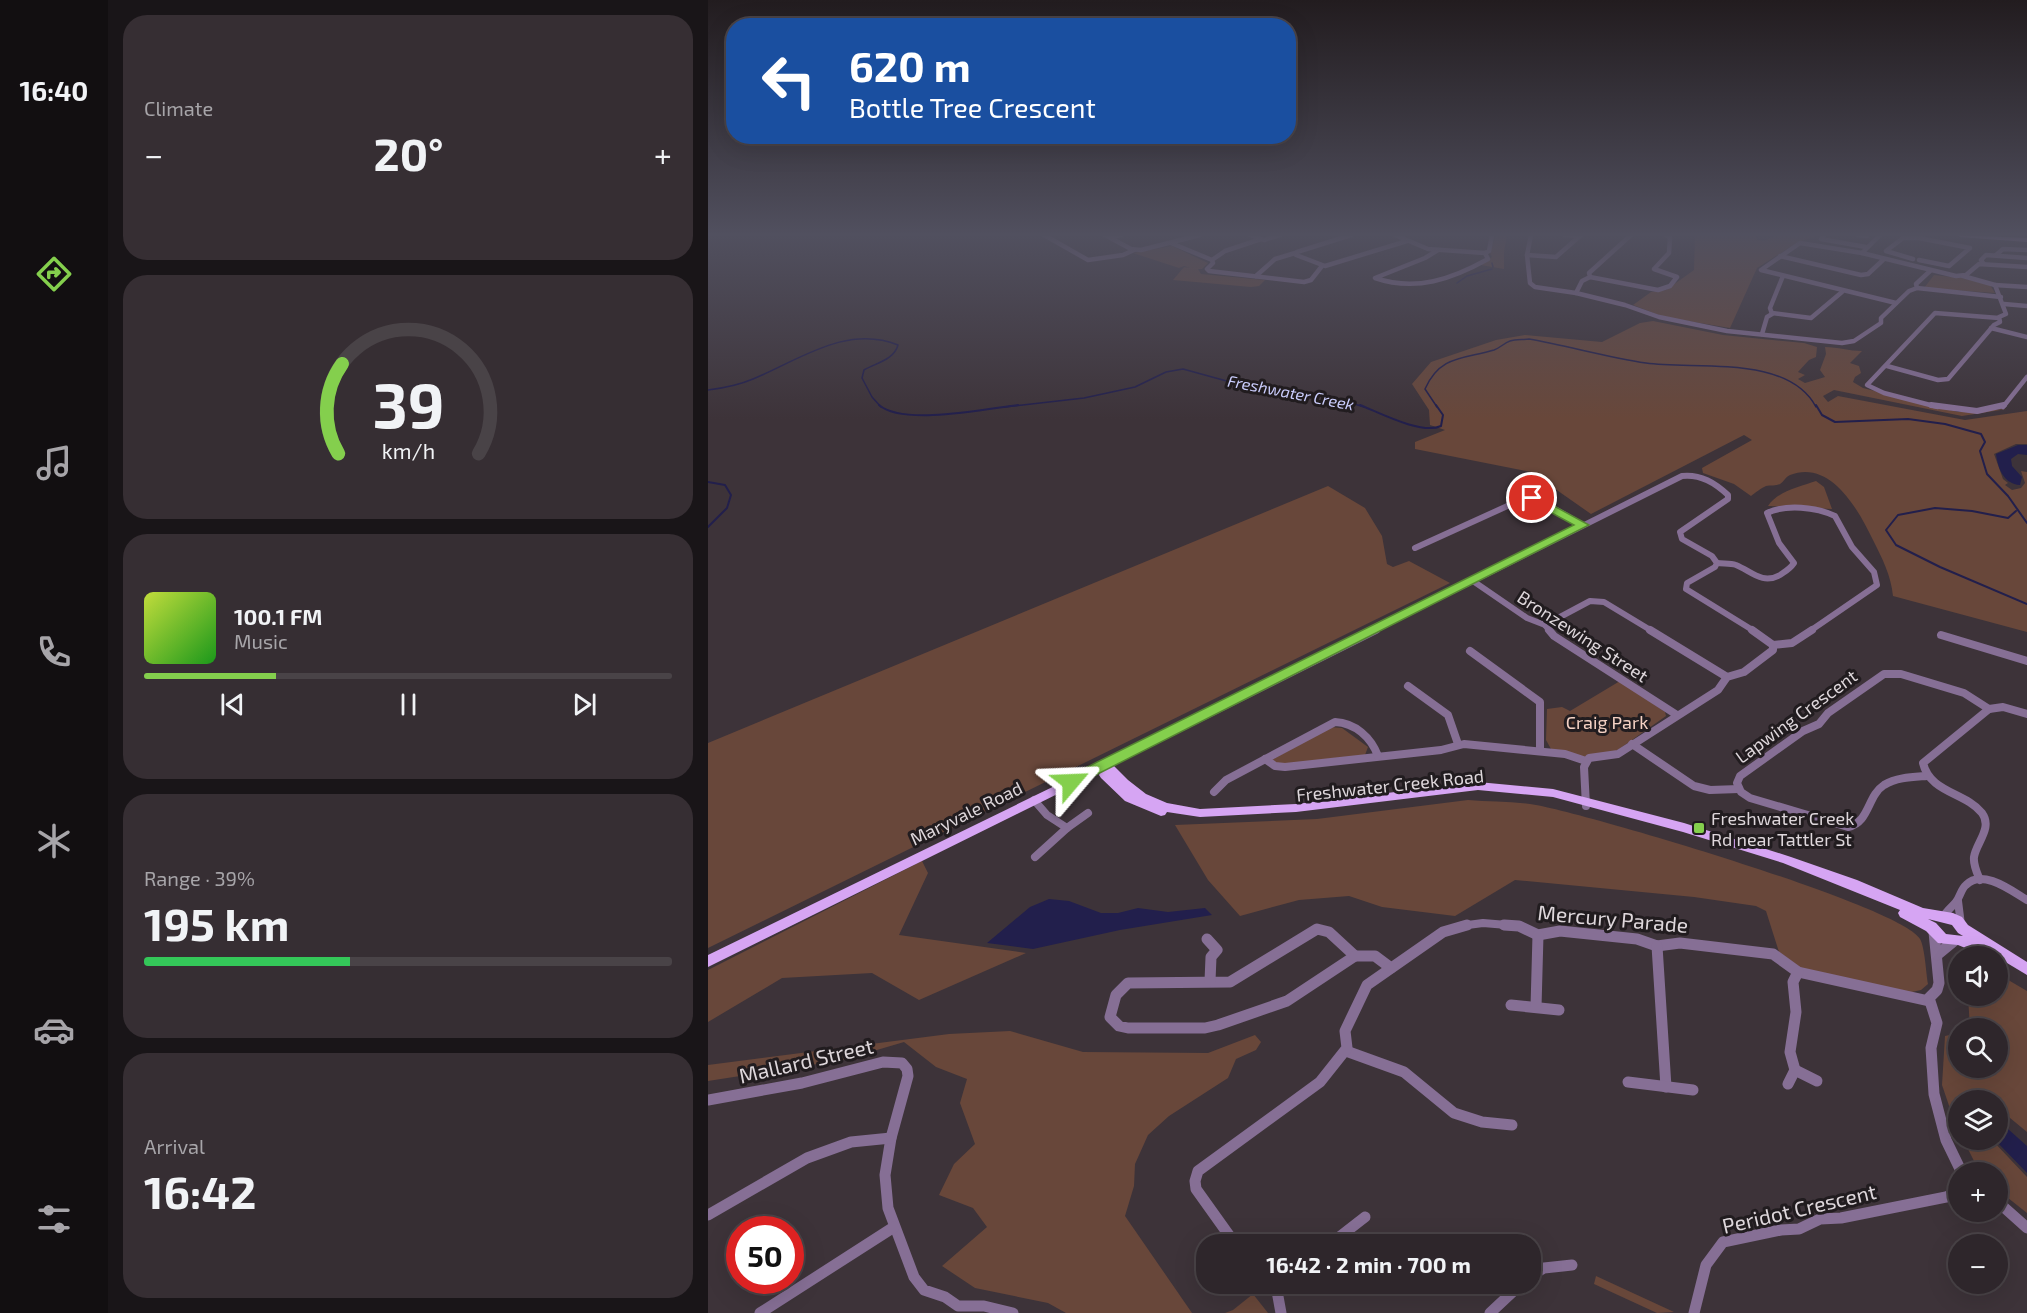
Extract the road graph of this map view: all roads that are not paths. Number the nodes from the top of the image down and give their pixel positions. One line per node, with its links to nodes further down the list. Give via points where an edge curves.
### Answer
1 (1589, 296): 14 (street, via 1664,318)
2 (1775, 296): 11 (street)
3 (1837, 296): 11 (street, via 1810,318)
4 (1863, 296): 8 (street)
5 (1903, 296): 8 (street)
6 (1994, 296): 7 (street)
7 (2001, 297): 9 (street)
8 (1896, 303): 14 (street, via 1881,322 1854,343)
9 (2004, 304): 10 (street); 12 (street, via 2007,313)
10 (2027, 306)
11 (1772, 313): 14 (street, via 1766,317)
12 (1999, 318): 13 (street); 16 (street, via 1935,313)
13 (1991, 328): 15 (street); 16 (street, via 1946,380)
14 (1762, 334)
15 (2027, 337)
16 (1887, 366): 17 (street, via 1880,369 1868,386 1955,411 2004,407)
17 (2027, 377)
18 (1583, 525): 19 (street, via 1539,500 1525,498); 20 (street, Maryvale Road, via 1692,474 1717,485 1729,497 1680,534); 21 (street, Maryvale Road)
19 (1415, 548)
20 (1717, 563): 24 (street, via 1687,583 1686,590); 24 (street, via 1762,578 1776,577 1794,563 1776,537 1768,511 1818,510 1835,516 1852,547 1874,572 1877,585 1792,643)
21 (1473, 581): 22 (street, Bronzewing Street, via 1531,621); 38 (street, Maryvale Road)
22 (1545, 625): 27 (street, via 1583,604 1604,602); 31 (street, Bronzewing Street, via 1554,636)
23 (1941, 635): 26 (street)
24 (1773, 645): 27 (street, via 1772,652 1748,670)
25 (1470, 651): 34 (street, via 1540,702)
26 (2027, 661)
27 (1727, 677): 31 (street, via 1718,690)
28 (1408, 686): 32 (street, via 1448,715)
29 (1989, 709): 30 (street, via 2003,707); 39 (street, via 1927,758 1923,766); 40 (street, Lapwing Crescent, via 1964,693 1901,674 1884,674 1828,713 1819,724 1740,776)
30 (2027, 714)
31 (1677, 715): 33 (street)
32 (1458, 744): 34 (street); 35 (street, via 1441,750)
33 (1632, 744): 37 (street, via 1615,755 1595,756); 40 (street, via 1694,786)
34 (1540, 752): 37 (street, via 1572,755)
35 (1378, 756): 36 (street, via 1281,767); 36 (street, via 1365,736 1339,722)
36 (1265, 759): 41 (street, via 1226,780)
37 (1586, 761): 43 (street)
38 (1102, 766): 42 (main road, Maryvale Road); 43 (main road, Freshwater Creek Road, via 1122,792 1138,803 1185,817 1271,816 1480,792 1544,796)
39 (1927, 776): 40 (street, Lapwing Crescent, via 1903,778 1882,786 1860,822 1852,827 1750,798); 47 (street, via 1984,817 1985,829 1974,862)
40 (1739, 789)
41 (1214, 792)
42 (1034, 800): 45 (street, via 1047,815); 58 (main road, Maryvale Road)
43 (1585, 804): 50 (main road, Freshwater Creek Road, via 1790,868)
44 (1088, 813): 45 (street)
45 (1067, 828): 46 (street)
46 (1035, 857)
47 (1980, 880): 48 (street, via 1995,883); 49 (street, via 1963,887)
48 (2027, 900)
49 (1958, 901): 50 (street); 51 (street)
50 (1936, 923): 51 (main road); 51 (main road, via 1943,939); 57 (street)
51 (1959, 934): 55 (main road); 57 (street); 61 (main road)
52 (1538, 935): 54 (street, Mercury Parade, via 1560,931 1637,939); 60 (street, Mercury Parade, via 1518,926 1464,925 1443,932); 67 (street)
53 (1207, 939): 64 (street, via 1217,950 1211,957)
54 (1657, 946): 62 (street, Mercury Parade, via 1677,943 1768,953); 74 (street)
55 (1979, 946)
56 (1355, 956): 60 (street, via 1378,957); 64 (street, via 1329,932 1317,929 1238,979); 64 (street, via 1287,1001 1218,1025 1128,1028 1110,1017 1116,995 1128,984)
57 (1937, 956): 65 (street, via 1939,986)
58 (708, 961)
59 (2008, 963): 63 (main road)
60 (1391, 968): 69 (street, Mercury Parade, via 1363,990 1344,1033)
61 (2027, 969)
62 (1798, 972): 65 (street, Mercury Parade); 70 (street, via 1793,982 1796,1012 1790,1052)
63 (2027, 975)
64 (1210, 981)
65 (1929, 1001): 79 (street, via 1938,1023 1933,1034 1931,1079 1944,1135)
66 (1511, 1005): 67 (street)
67 (1536, 1007): 68 (street)
68 (1559, 1010)
69 (1346, 1051): 77 (street, via 1410,1074 1456,1114 1484,1124); 86 (street, via 1320,1082 1198,1171 1196,1189)
70 (1795, 1070): 71 (street); 73 (street)
71 (1816, 1081)
72 (1628, 1082): 74 (street)
73 (1788, 1084)
74 (1666, 1087): 75 (street)
75 (1693, 1090)
76 (708, 1101): 78 (street, Mallard Street, via 883,1062 898,1062 905,1066 909,1076)
77 (1512, 1125)
78 (891, 1138): 82 (street, via 851,1142 807,1158); 84 (street, Mallard Street, via 885,1175)
79 (1957, 1162)
80 (1948, 1196): 97 (street, Peridot Crescent, via 1820,1219 1798,1229 1723,1242 1706,1263)
81 (2008, 1211): 85 (street)
82 (708, 1215)
83 (1365, 1217): 87 (street)
84 (894, 1227): 92 (street, Mallard Street, via 919,1285 945,1297); 93 (street)
85 (2027, 1228)
86 (1228, 1234)
87 (1343, 1234)
88 (1572, 1265): 89 (street)
89 (1541, 1270)
90 (1278, 1294): 95 (street)
91 (1510, 1294): 96 (street)
92 (960, 1310): 94 (street, Mallard Street, via 984,1306)
93 (760, 1313)
94 (1013, 1313)
95 (1281, 1313)
96 (1490, 1313)
97 (1695, 1313)

